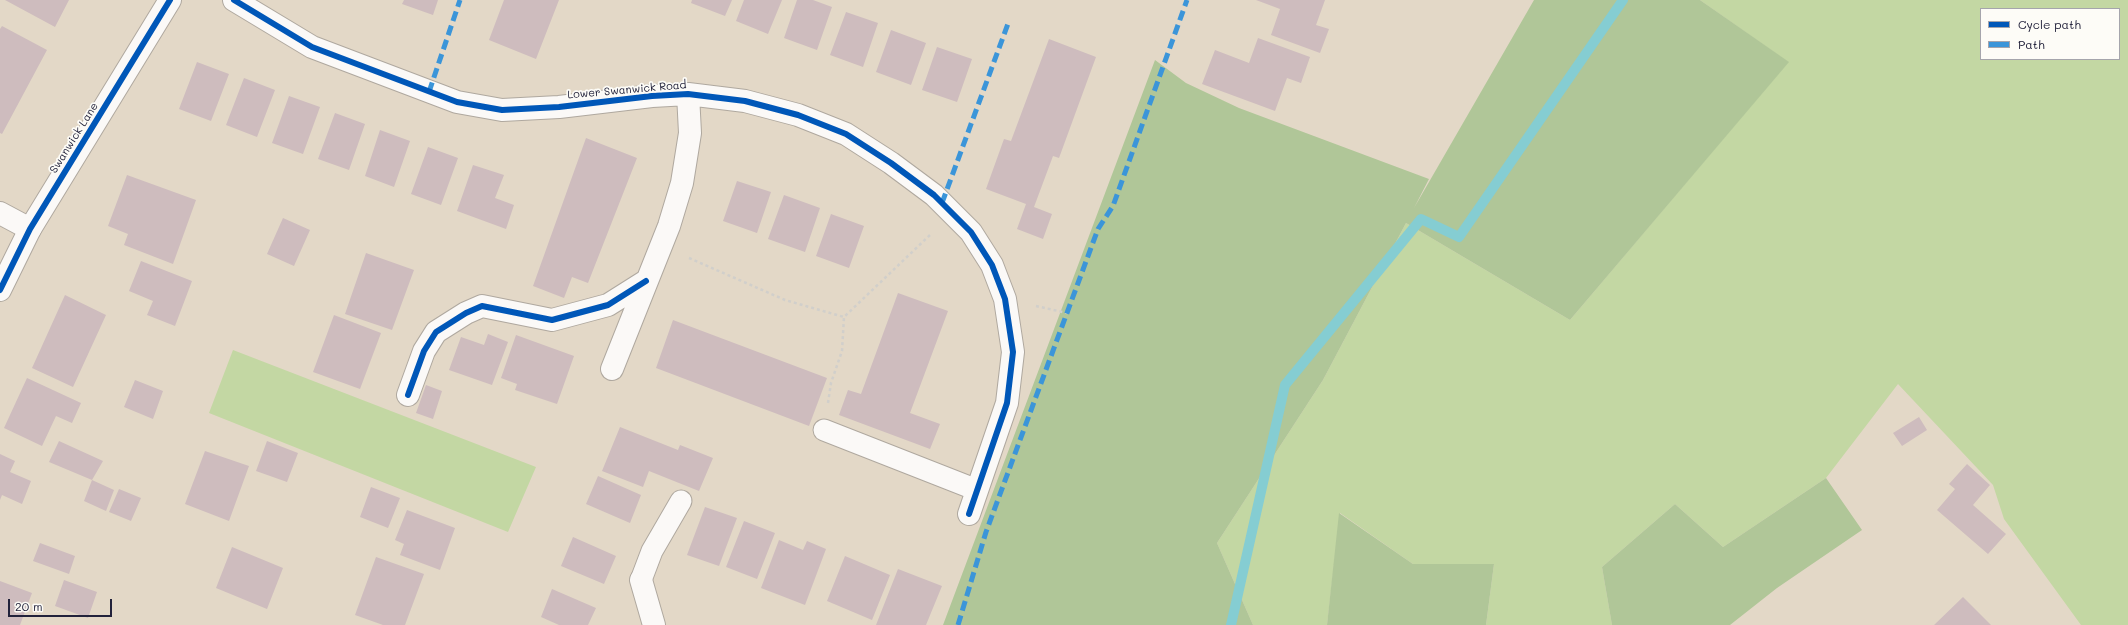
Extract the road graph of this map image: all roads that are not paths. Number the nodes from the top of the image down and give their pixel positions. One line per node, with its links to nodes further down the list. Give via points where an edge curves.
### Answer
1 (170, 0): 5 (street, Swanwick Lane)
2 (234, 0): 3 (street, Lower Swanwick Road, via 312,47 457,102 502,110)
3 (688, 94): 6 (street, Lower Swanwick Road, via 690,133 682,183 669,226); 11 (street, Lower Swanwick Road, via 746,100 798,114 846,134 934,195 971,232 992,265 1005,299 1012,352 1008,403)
4 (0, 213): 5 (street)
5 (30, 229): 7 (street, Swanwick Lane)
6 (646, 281): 8 (street, Lower Swanwick Road); 9 (street, via 608,305 552,320 482,306 466,312 436,332 424,351)
7 (0, 290)
8 (612, 369)
9 (408, 395)
10 (824, 430): 11 (lane)
11 (977, 490): 13 (street, Lower Swanwick Road)
12 (681, 501): 14 (lane, via 652,551)
13 (969, 514)
14 (641, 580): 15 (street)
15 (654, 625)

